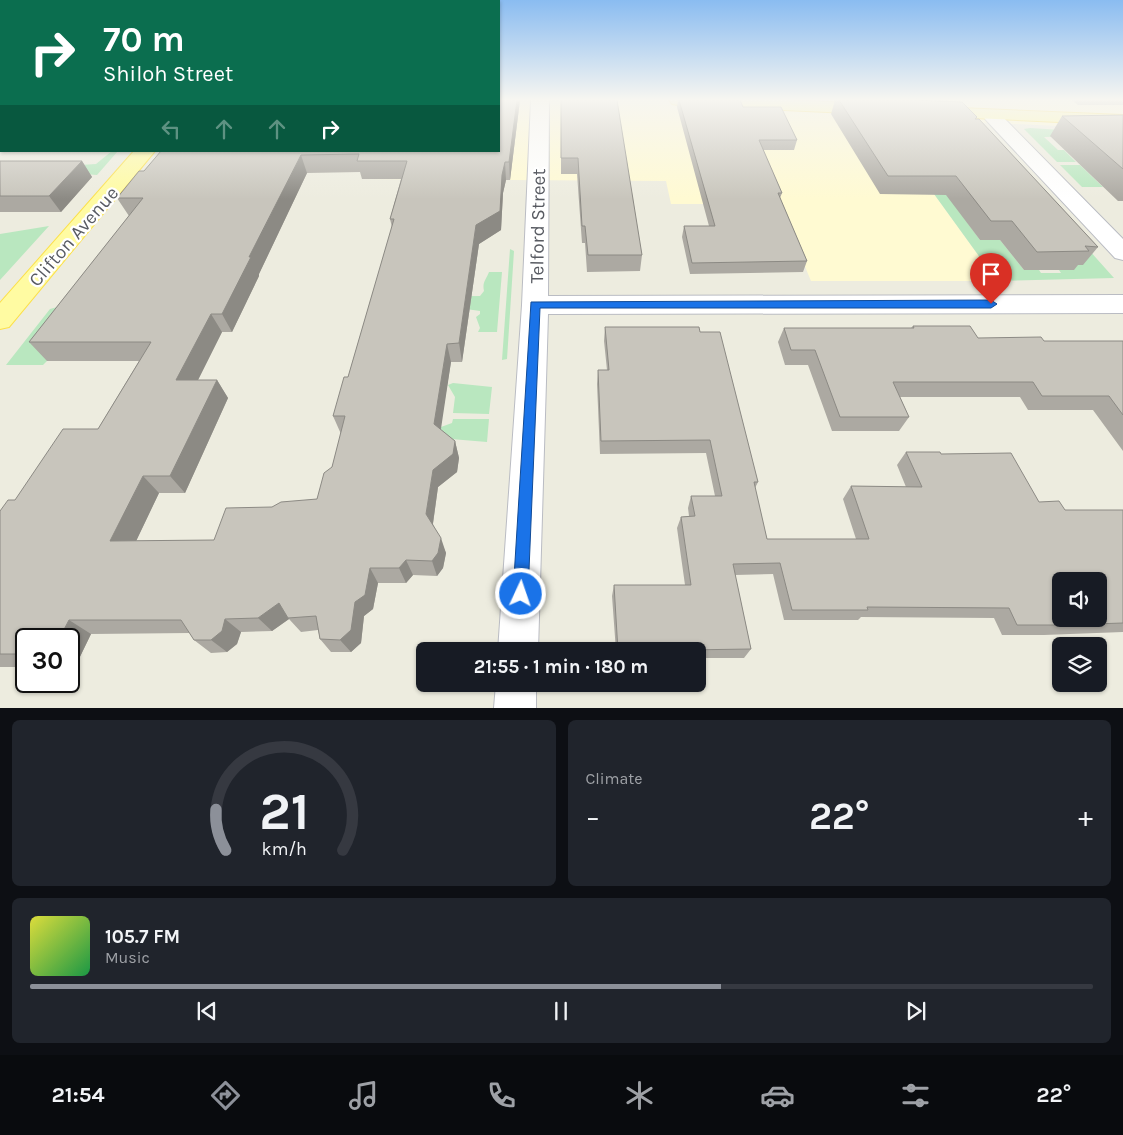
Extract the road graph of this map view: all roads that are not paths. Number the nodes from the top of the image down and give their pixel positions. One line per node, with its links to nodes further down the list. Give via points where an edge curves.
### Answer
1 (539, 133): 6 (street, Telford Street)
2 (1008, 133): 4 (street)
3 (144, 152): 7 (main road, Clifton Avenue)
4 (1123, 253)
5 (1123, 304): 6 (street)
6 (535, 305): 8 (street, Telford Street)
7 (3, 314)
8 (518, 642)
9 (516, 692): 10 (street)
10 (515, 708)

